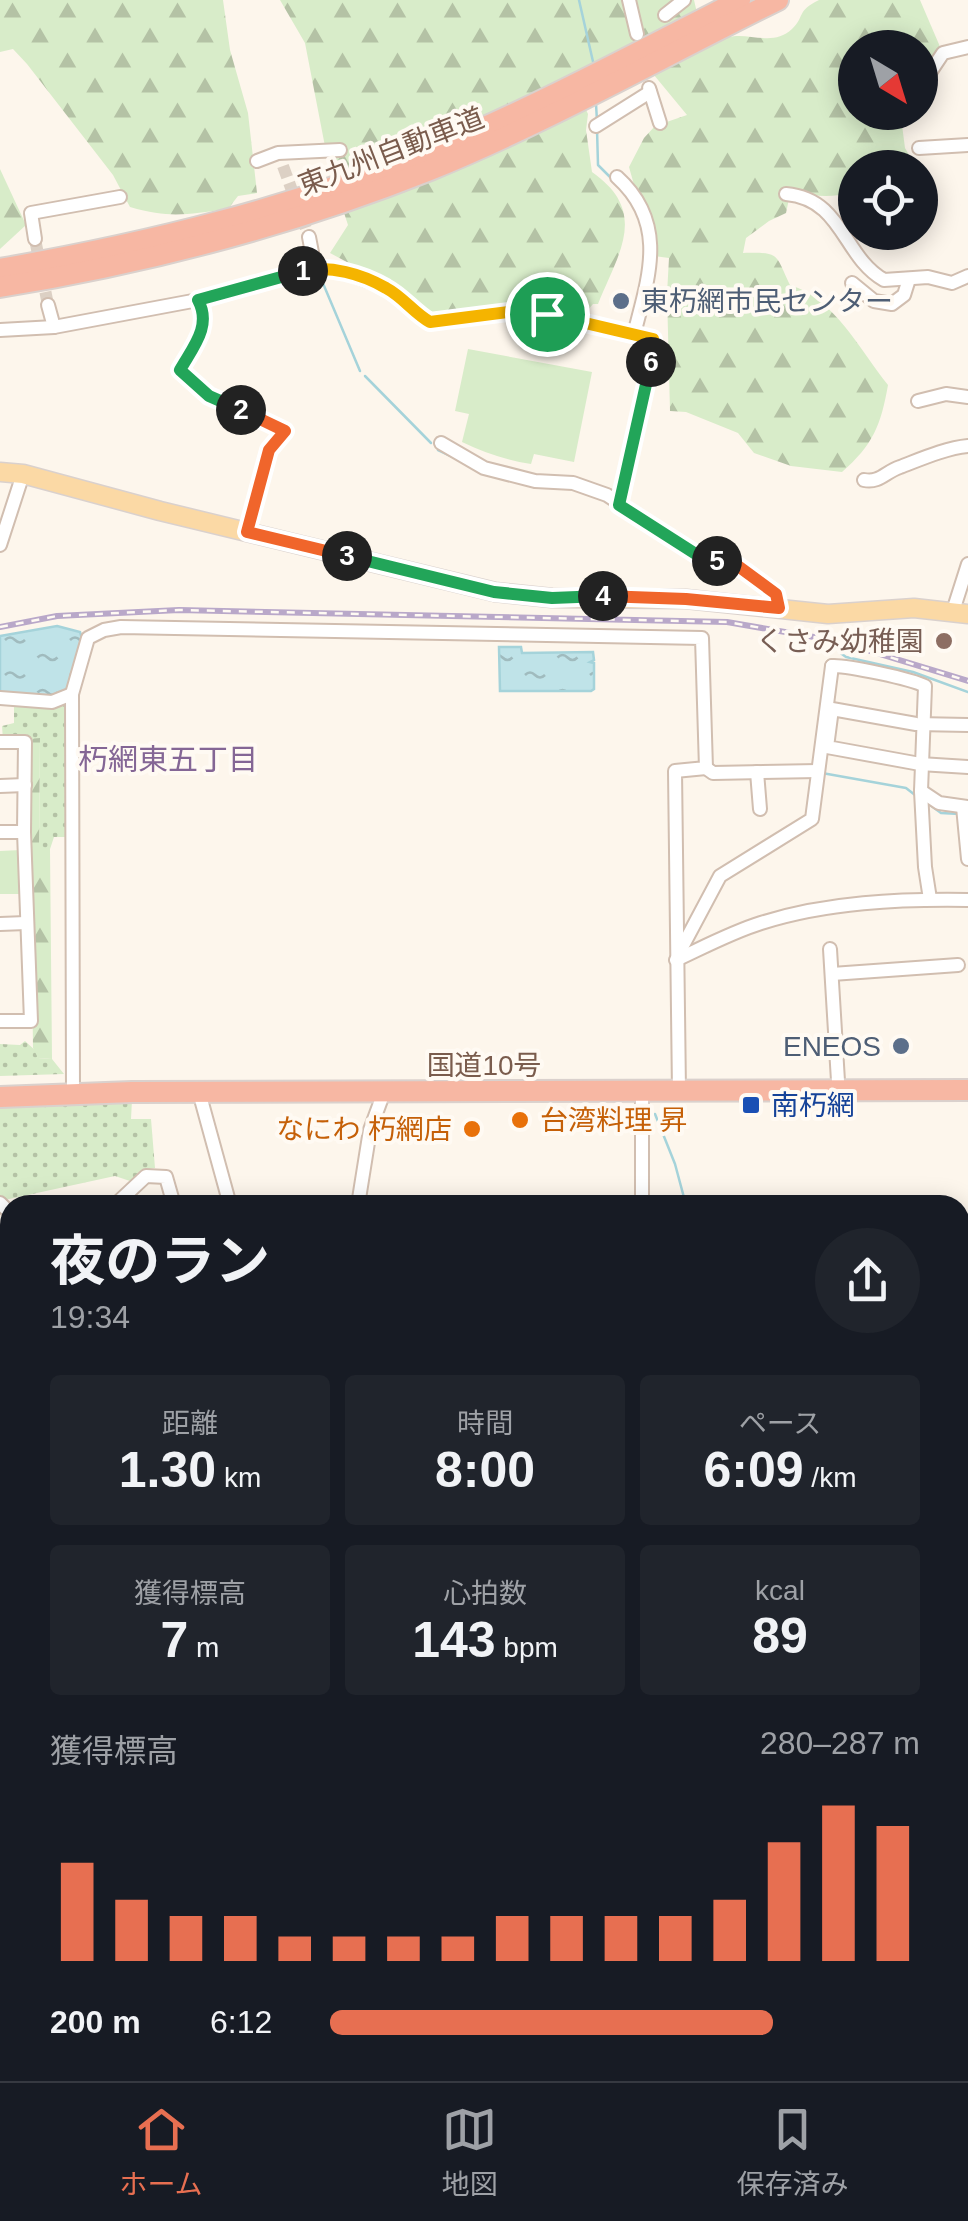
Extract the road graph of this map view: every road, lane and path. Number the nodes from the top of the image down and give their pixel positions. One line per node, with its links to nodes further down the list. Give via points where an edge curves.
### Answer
1 (628, 0): 6 (street)
2 (684, 0): 5 (street)
3 (740, 0): 21 (highway, 東九州自動車道, via 511,116 341,185 160,237)
4 (778, 0): 25 (highway, 東九州自動車道, via 538,122 346,202 153,258)
5 (665, 15)
6 (637, 34)
7 (968, 48): 8 (street)
8 (938, 62)
9 (660, 123): 10 (street, via 649,89)
10 (596, 126)
11 (968, 145): 12 (street)
12 (920, 148)
13 (340, 150): 14 (street)
14 (258, 161)
15 (617, 178): 30 (street, via 639,199 650,239)
16 (786, 194): 23 (street, via 820,204 876,276)
17 (120, 197): 19 (street, via 31,213)
18 (308, 237): 20 (street)
19 (35, 239)
20 (315, 268): 26 (street); 30 (street, via 386,288 430,322 524,310)
21 (0, 269)
22 (968, 276): 23 (street, via 952,283)
23 (910, 279): 24 (street, via 892,304 874,301)
24 (852, 283)
25 (0, 287)
26 (198, 300): 28 (street); 39 (street, via 203,329 180,370 209,396 285,431 269,450)
27 (48, 304): 28 (street)
28 (54, 326): 29 (street)
29 (0, 330)
30 (634, 334): 38 (street, via 655,344)
31 (968, 397): 32 (street)
32 (918, 401)
33 (441, 443): 38 (street, via 484,468 573,483)
34 (968, 446): 37 (street)
35 (0, 472): 36 (main road)
36 (23, 474): 39 (main road); 40 (street)
37 (864, 480)
38 (619, 505): 42 (street, via 702,558 738,566 776,594)
39 (247, 532): 42 (main road, via 494,592)
40 (0, 546)
41 (968, 564): 43 (street)
42 (777, 608): 43 (main road)
43 (960, 613)
44 (832, 666): 47 (street); 48 (street, via 923,684); 55 (street)
45 (72, 694): 46 (street, via 52,702); 53 (street, via 88,638 121,627 702,638); 78 (street)
46 (0, 698)
47 (832, 710): 48 (street); 51 (street, via 827,748)
48 (923, 723): 49 (street); 51 (street)
49 (968, 726)
50 (0, 742): 56 (street, via 25,742)
51 (920, 764): 52 (street); 58 (street)
52 (968, 767)
53 (706, 768): 54 (street); 69 (street, via 675,770)
54 (757, 772): 55 (street); 59 (street)
55 (818, 772): 69 (street, via 812,819 720,876)
56 (25, 785): 57 (street); 62 (street)
57 (0, 786)
58 (922, 796): 60 (street); 64 (street)
59 (760, 810)
60 (965, 810): 63 (street)
61 (0, 832): 62 (street)
62 (24, 832): 67 (street)
63 (968, 859)
64 (930, 900): 65 (street); 69 (street, via 829,908 761,923)
65 (968, 900)
66 (0, 924): 67 (street)
67 (26, 924): 72 (street, via 31,1021)
68 (830, 949): 71 (street)
69 (676, 960): 75 (street)
70 (958, 965): 71 (street)
71 (832, 974): 74 (street)
72 (0, 1021)
73 (968, 1080): 74 (highway, 国道10号)
74 (838, 1081): 75 (highway, 国道10号)
75 (678, 1086): 77 (highway, 国道10号); 79 (highway, 国道10号)
76 (0, 1087): 78 (highway, 国道10号)
77 (642, 1087): 78 (highway, 国道10号); 81 (highway, 国道10号); 87 (street)
78 (73, 1089): 80 (highway, 国道10号); 82 (highway, 国道10号)
79 (968, 1090)
80 (200, 1092): 81 (highway, 国道10号); 85 (street)
81 (384, 1092): 86 (street)
82 (0, 1097)
83 (126, 1195): 84 (street, via 146,1176 166,1177)
84 (171, 1195)
85 (225, 1195)
86 (360, 1195)
87 (642, 1195)

